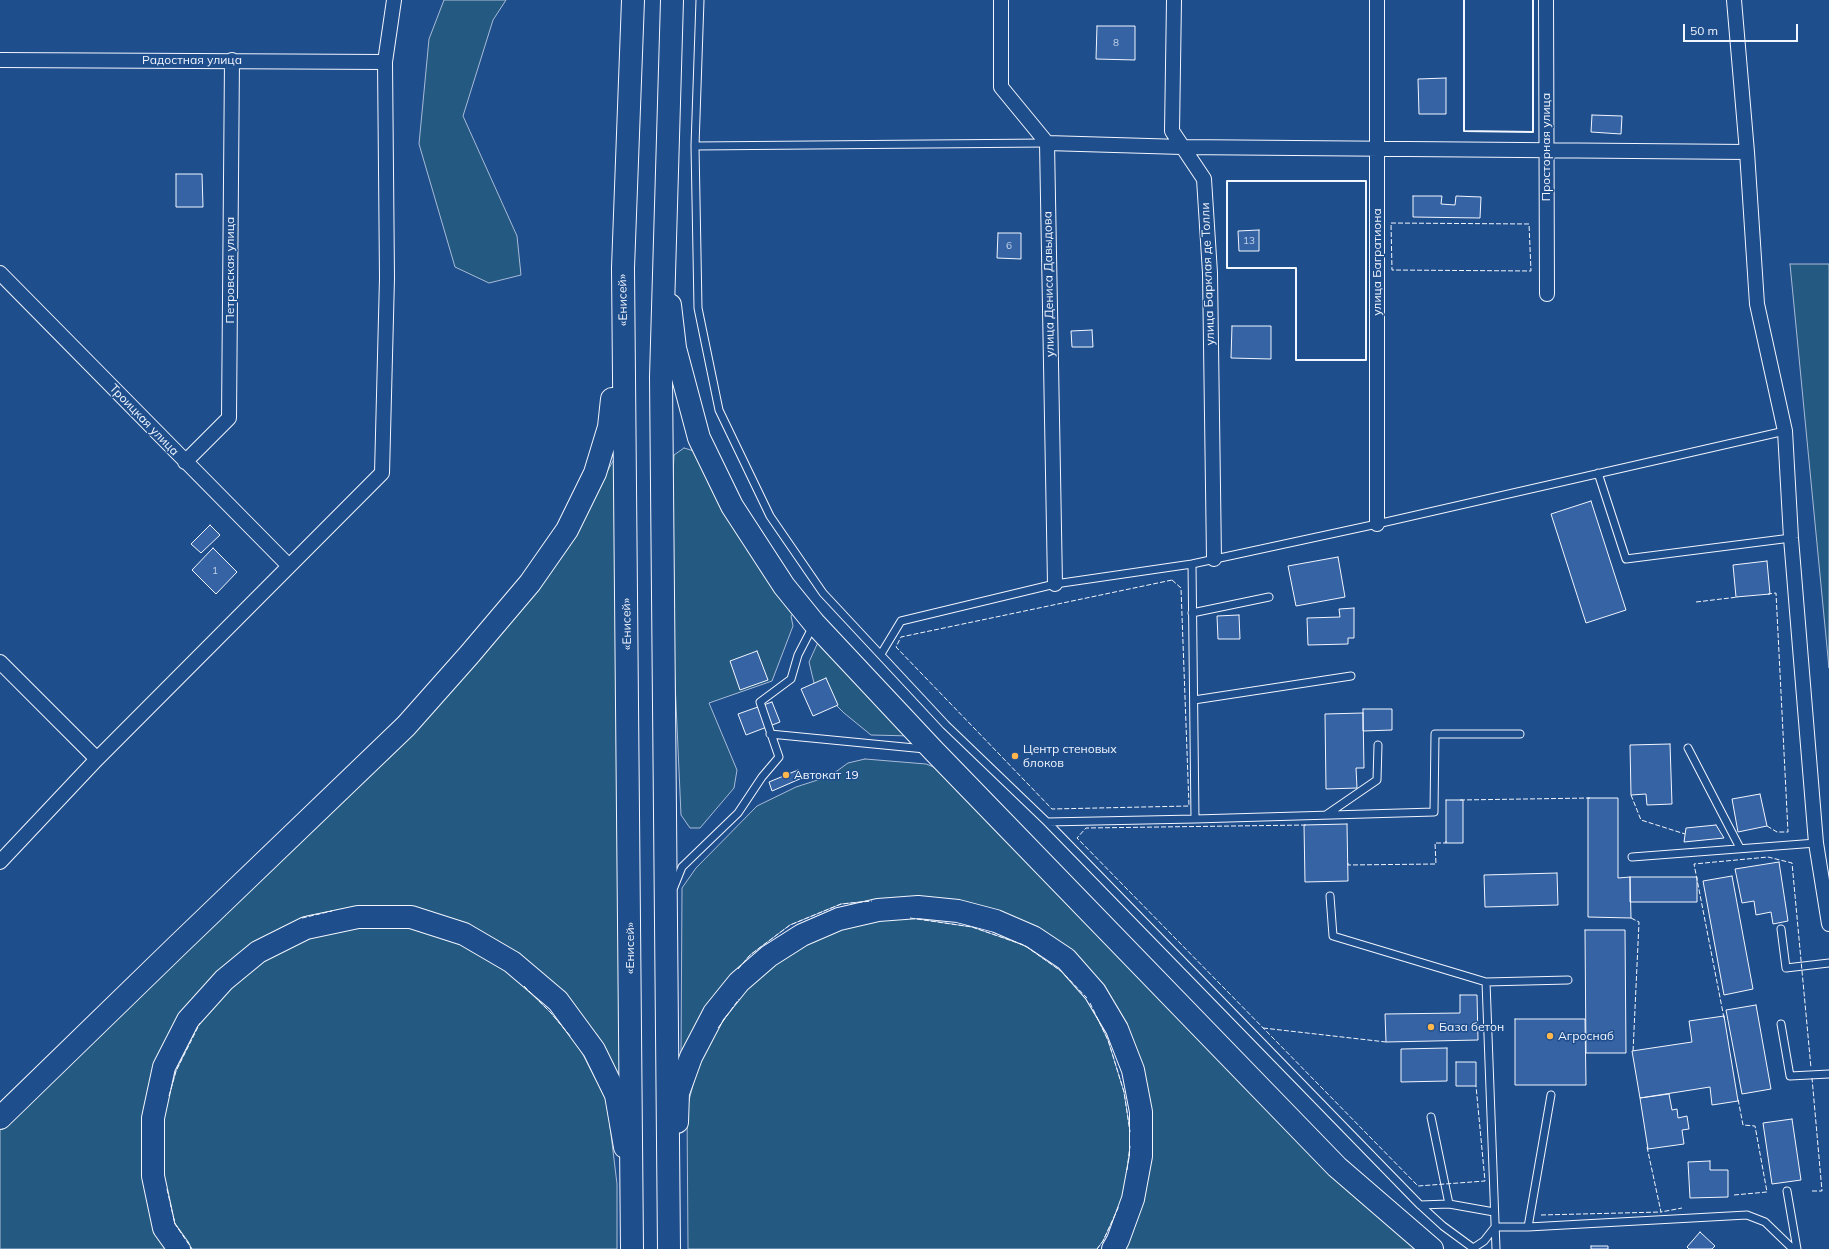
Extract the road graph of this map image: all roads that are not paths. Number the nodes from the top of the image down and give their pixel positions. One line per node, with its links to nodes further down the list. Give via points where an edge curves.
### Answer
1 (394, 0): 12 (street)
2 (632, 0): 20 (main road, «Енисей»)
3 (672, 0): 19 (main road)
4 (700, 0): 14 (lane)
5 (1001, 0): 13 (street, via 1001,87)
6 (1174, 0): 15 (street, улица Барклая де Толли, via 1172,131)
7 (1377, 0): 16 (street, улица Багратиона)
8 (1546, 0): 17 (street, Просторная улица)
9 (1734, 0): 18 (street)
10 (0, 60): 11 (street, Радостная улица)
11 (232, 60): 12 (street, Радостная улица); 24 (street, Петровская улица, via 229,418)
12 (385, 62): 30 (street, via 387,278 382,473)
13 (1046, 143): 14 (lane); 15 (street); 31 (street, улица Дениса Давыдова)
14 (695, 146): 35 (lane, via 698,308 719,410 770,516 823,593)
15 (1182, 147): 16 (street); 28 (street, улица Барклая де Толли, via 1204,179 1210,273)
16 (1377, 149): 17 (street); 26 (street, улица Багратиона)
17 (1546, 150): 18 (street); 22 (street, Просторная улица)
18 (1747, 152): 23 (street, via 1757,304)
19 (663, 250): 34 (main road, via 675,348 699,438 732,506 784,586); 53 (main road, via 661,376)
20 (623, 268): 63 (main road, via 609,427 595,473 567,530 530,583 406,726); 64 (main road, «Енисей»)
21 (0, 272): 24 (street, Троицкая улица)
22 (1547, 294)
23 (1785, 431): 25 (lane); 27 (street)
24 (185, 462): 30 (street, Троицкая улица)
25 (1598, 473): 26 (lane); 27 (lane, via 1626,559)
26 (1377, 524): 28 (lane)
27 (1791, 538): 48 (street)
28 (1214, 559): 29 (lane)
29 (1192, 564): 31 (lane); 33 (lane)
30 (289, 566): 44 (street)
31 (1055, 584): 35 (lane, via 901,621)
32 (1269, 597): 33 (lane)
33 (1192, 613): 38 (lane)
34 (814, 623): 39 (lane, via 798,654 791,679 760,702); 43 (main road)
35 (880, 654): 47 (lane, via 946,726)
36 (0, 662): 44 (street)
37 (1351, 676): 38 (lane)
38 (1194, 700): 46 (lane)
39 (770, 734): 43 (lane); 53 (lane, via 779,757 762,777 738,814 682,867 674,884)
40 (1520, 734): 45 (lane, via 1435,734 1434,812)
41 (1378, 745): 45 (lane, via 1377,780)
42 (1688, 748): 49 (lane)
43 (933, 750): 75 (main road, via 1337,1167)
44 (97, 759): 51 (street)
45 (1326, 815): 46 (lane)
46 (1195, 819): 47 (lane)
47 (1047, 822): 67 (lane)
48 (1816, 843): 49 (lane); 54 (street)
49 (1740, 848): 50 (lane)
50 (1632, 857)
51 (0, 862)
52 (1330, 896): 58 (lane, via 1333,936)
53 (666, 922): 71 (main road)
54 (1829, 924)
55 (1781, 929): 56 (lane, via 1786,968)
56 (1829, 963)
57 (1568, 980): 58 (lane)
58 (1486, 982): 68 (lane)
59 (1780, 1024): 60 (lane, via 1790,1076)
60 (1829, 1074)
61 (1551, 1095): 70 (lane)
62 (1431, 1117): 66 (lane)
63 (0, 1118)
64 (631, 1183): 72 (main road, via 616,1096 594,1050 558,1001 512,962 464,934 411,917 358,917 306,928 258,952 224,980 188,1020 164,1068 153,1118 153,1176 164,1228); 73 (main road, «Енисей»)
65 (1787, 1191): 79 (lane)
66 (1449, 1204): 67 (lane); 68 (lane)
67 (1420, 1205): 76 (lane)
68 (1494, 1212): 69 (lane)
69 (1495, 1227): 70 (lane); 76 (lane, via 1484,1241); 77 (lane)
70 (1528, 1227): 78 (lane, via 1747,1215 1765,1222)
71 (669, 1248): 74 (main road, via 678,1093 691,1058 714,1013 739,982 769,956 802,935 839,919 878,910 918,907 958,911 996,921 1033,937 1066,959 1095,992 1117,1029 1133,1070 1141,1112 1141,1156 1133,1199)
72 (179, 1249)
73 (632, 1249)
74 (1113, 1249)
75 (1432, 1249)
76 (1473, 1249)
77 (1496, 1249)
78 (1793, 1249)
79 (1797, 1249)

